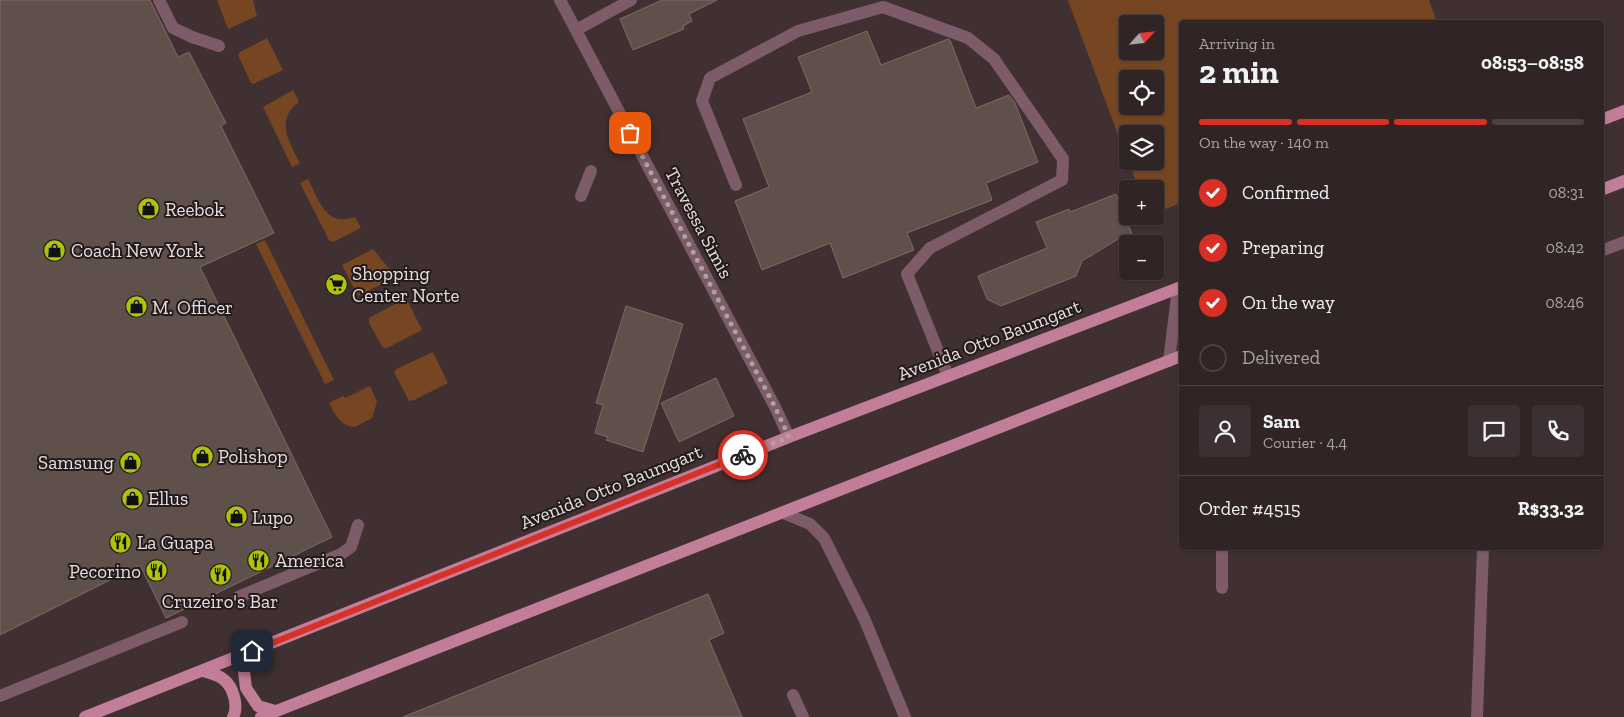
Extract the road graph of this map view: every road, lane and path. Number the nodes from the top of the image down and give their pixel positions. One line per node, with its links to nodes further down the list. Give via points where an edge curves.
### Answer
1 (159, 0): 5 (street, via 173,28)
2 (560, 0): 4 (street, Travessa Simis)
3 (631, 0): 4 (street)
4 (576, 30): 19 (street, Travessa Simis)
5 (219, 46)
6 (1624, 112): 7 (main road)
7 (1604, 119)
8 (591, 171): 12 (street)
9 (1624, 181): 11 (main road)
10 (736, 185): 18 (street, via 702,101 710,78 798,31 883,6 968,38 994,59 1063,159 1062,180 930,248 907,274)
11 (1604, 189)
12 (581, 196)
13 (1624, 242): 14 (street)
14 (1604, 250)
15 (1179, 288): 17 (street); 18 (main road, Avenida Otto Baumgart)
16 (1179, 357): 17 (main road)
17 (1169, 362): 20 (main road)
18 (948, 376): 19 (main road, Avenida Otto Baumgart)
19 (789, 437): 27 (main road, Avenida Otto Baumgart)
20 (783, 513): 31 (main road); 36 (street, via 810,524 824,538 864,618)
21 (358, 525): 25 (street, via 351,547 341,554)
22 (1222, 550): 24 (street)
23 (1484, 550): 37 (street)
24 (1222, 588)
25 (238, 597)
26 (182, 622): 30 (street)
27 (252, 651): 28 (main road, Avenida Otto Baumgart); 31 (main road, via 244,672 246,688 258,706)
28 (203, 670): 32 (main road, Avenida Otto Baumgart); 33 (main road, via 223,679 233,693)
29 (793, 695): 35 (street)
30 (0, 696)
31 (275, 712): 34 (main road)
32 (85, 717)
33 (233, 717)
34 (261, 717)
35 (803, 717)
36 (905, 717)
37 (1477, 717)

